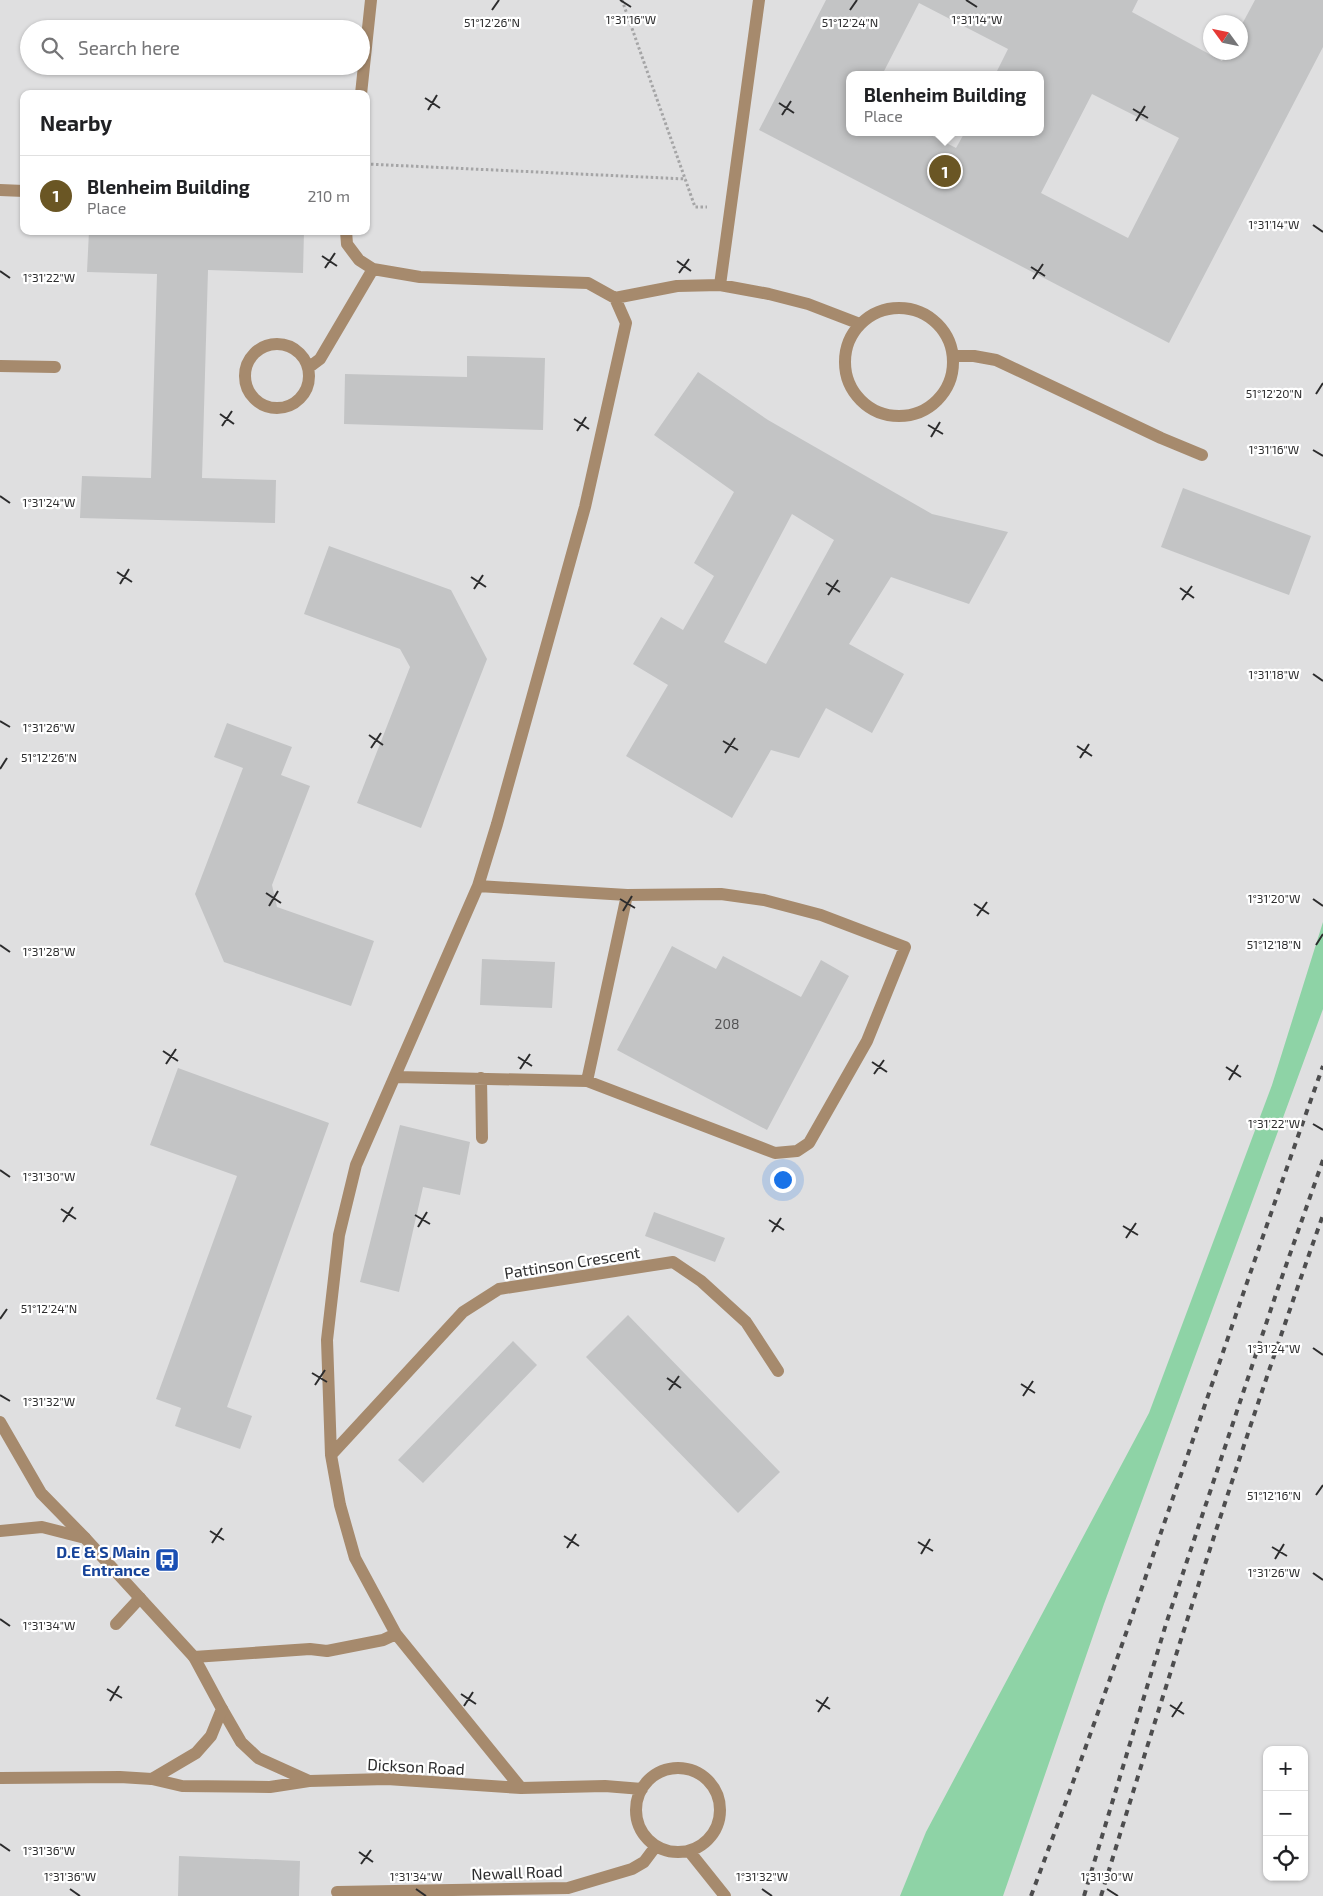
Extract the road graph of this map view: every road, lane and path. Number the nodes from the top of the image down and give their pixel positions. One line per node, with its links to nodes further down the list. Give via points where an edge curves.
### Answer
1 (371, 0): 4 (street)
2 (622, 0): 7 (path, via 686,178)
3 (759, 0): 12 (street)
4 (369, 20)
5 (363, 75): 6 (street)
6 (361, 90)
7 (370, 164)
8 (0, 190): 9 (street)
9 (20, 191)
10 (346, 235): 11 (street, via 346,244)
11 (373, 269): 13 (street, via 420,277 588,283); 18 (street, via 320,359)
12 (720, 285): 13 (street, via 677,286); 14 (street, via 808,304)
13 (615, 298): 20 (street, via 626,323 585,507)
14 (860, 324): 15 (street, via 884,310 902,308 920,312 936,323 948,338); 15 (street, via 850,340 845,358 847,377 854,394 870,408 887,415 906,416 926,409 941,397 950,381)
15 (953, 356): 19 (street, via 996,360)
16 (0, 366): 17 (street)
17 (55, 368)
18 (308, 368): 18 (street, via 306,390 293,404 282,408 258,403 244,381 248,358 265,345 276,343 294,348 302,355)
19 (1202, 455)
20 (478, 886): 21 (street); 22 (street)
21 (627, 896): 24 (street); 24 (street, via 721,894 764,900 821,915 905,947 867,1041 809,1143 797,1151 775,1153)
22 (396, 1077): 23 (street); 28 (street, via 356,1165 339,1235 327,1340)
23 (481, 1078): 24 (street); 25 (street)
24 (587, 1081)
25 (482, 1138)
26 (778, 1371): 28 (street, Pattinson Crescent, via 746,1322 701,1281 673,1262 499,1289 463,1312)
27 (0, 1422): 30 (street, Dickson Road, via 41,1493)
28 (331, 1455): 33 (street, via 340,1505 355,1558)
29 (0, 1531): 30 (street, via 42,1527)
30 (85, 1538): 31 (street, Dickson Road)
31 (140, 1598): 32 (street); 34 (street, Dickson Road)
32 (116, 1624)
33 (396, 1634): 34 (street, via 383,1640 327,1652 310,1649); 39 (street)
34 (194, 1657): 35 (street, Dickson Road)
35 (222, 1709): 37 (street, via 211,1736 196,1753); 38 (street, Dickson Road, via 241,1742 258,1758)
36 (0, 1778): 37 (street, Dickson Road)
37 (152, 1779): 38 (street, Dickson Road, via 182,1786 270,1787)
38 (309, 1781): 39 (street, Dickson Road, via 387,1779)
39 (520, 1788): 40 (street, Dickson Road, via 605,1786)
40 (642, 1789): 41 (street, via 636,1814 639,1827); 42 (street, via 661,1771 675,1768 700,1773 710,1781 717,1792 720,1818 709,1839)
41 (656, 1846): 42 (street, via 672,1852); 43 (street, Newall Road, via 644,1862 632,1869 568,1888)
42 (689, 1851): 44 (street)
43 (337, 1892)
44 (725, 1896)

